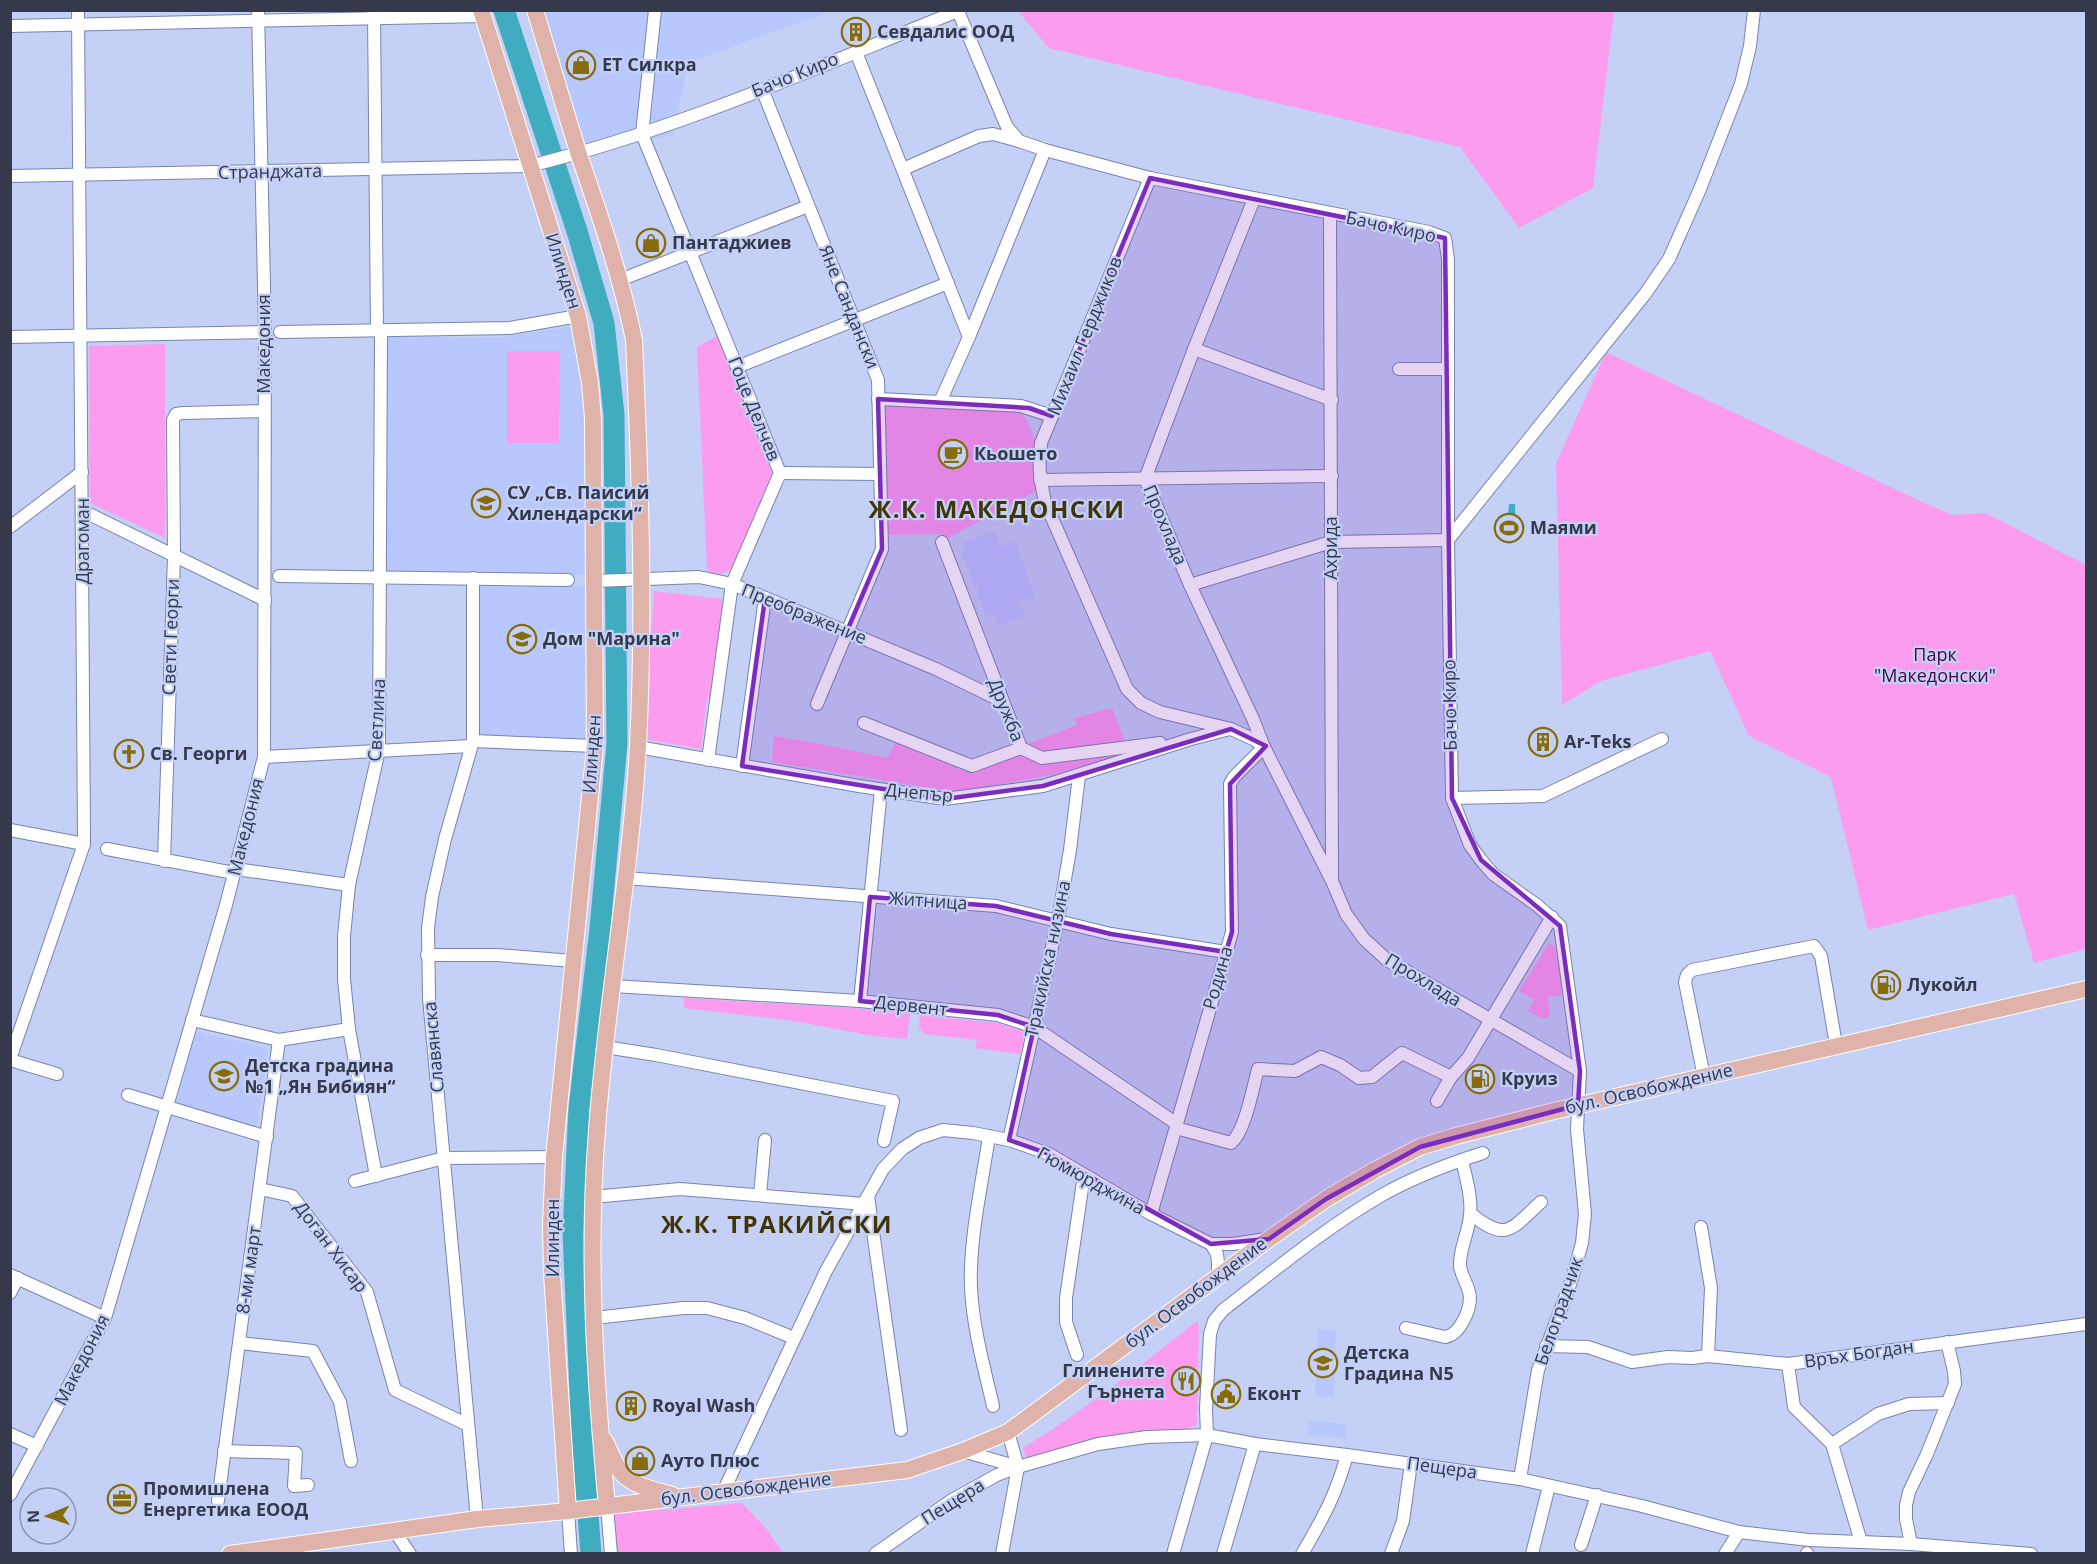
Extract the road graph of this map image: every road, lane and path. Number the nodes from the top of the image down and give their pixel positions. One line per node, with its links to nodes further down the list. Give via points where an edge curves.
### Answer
1 (78, 10): 9 (street, Драгоман)
2 (535, 10): 16 (main road)
3 (655, 10): 13 (street)
4 (1754, 10): 56 (street, via 1740,84 1669,259)
5 (482, 13): 6 (street); 18 (main road, Илинден)
6 (374, 15): 8 (street); 20 (street, Светлина)
7 (170, 16): 8 (street); 9 (street)
8 (258, 16): 21 (street, Македония)
9 (78, 24): 10 (street); 23 (street, Драгоман)
10 (10, 26)
11 (856, 51): 12 (street, Бачо Киро); 14 (street, Бачо Киро, via 958,11 1007,127); 19 (street)
12 (762, 89): 13 (street, Бачо Киро); 26 (street, Яне Сандански)
13 (642, 134): 16 (street, Бачо Киро); 28 (street, Гоце Делчев)
14 (1019, 141): 15 (street, Бачо Киро); 19 (street, via 993,134 979,136)
15 (1045, 150): 24 (street, Бачо Киро); 38 (street)
16 (579, 154): 17 (street, Бачо Киро); 29 (main road)
17 (560, 158): 18 (street, Странджата)
18 (529, 166): 20 (street, Странджата); 31 (main road, Илинден)
19 (903, 169): 30 (street)
20 (375, 170): 21 (street, Странджата); 33 (street, Светлина)
21 (262, 172): 23 (street, Странджата); 35 (street, Македония)
22 (10, 176): 23 (street, Странджата)
23 (80, 176): 36 (street, Драгоман)
24 (1150, 178): 25 (street, Бачо Киро); 47 (street, Михаил Герджиков)
25 (1254, 199): 27 (street, Бачо Киро); 39 (street, Прохлада)
26 (808, 206): 28 (street); 32 (street, Яне Сандански)
27 (1330, 214): 42 (street, Бачо Киро, via 1445,238); 44 (street, Ахрида)
28 (690, 252): 29 (street); 40 (street, Гоце Делчев)
29 (620, 280): 64 (main road, via 634,340)
30 (948, 283): 32 (street); 38 (street)
31 (578, 316): 33 (street, via 510,328); 65 (main road, Илинден, via 590,383)
32 (854, 321): 40 (street); 43 (street, Яне Сандански, via 878,380)
33 (379, 331): 34 (street); 61 (street, Светлина)
34 (280, 332)
35 (265, 333): 36 (street); 46 (street, Македония)
36 (80, 336): 37 (street); 48 (street, Драгоман)
37 (10, 337)
38 (969, 337): 45 (street)
39 (1194, 349): 44 (street); 52 (street, Прохлада)
40 (737, 368): 49 (street, Гоце Делчев)
41 (1399, 369): 42 (street)
42 (1448, 369): 56 (street, Бачо Киро)
43 (878, 399): 45 (street); 50 (street, Яне Сандански)
44 (1332, 400): 51 (street, Ахрида)
45 (940, 402): 47 (street, via 1021,406)
46 (264, 411): 59 (street, Свети Георги, via 176,414); 69 (street, Македония)
47 (1052, 416): 53 (street, Михаил Герджиков, via 1041,443)
48 (82, 472): 54 (street, Драгоман); 55 (street)
49 (780, 474): 50 (street); 66 (street, Гоце Делчев)
50 (879, 474): 70 (street, Яне Сандански, via 882,549)
51 (1332, 476): 52 (street); 58 (street, Ахрида)
52 (1145, 478): 53 (street); 67 (street, Прохлада)
53 (1040, 480): 74 (street, Михаил Герджиков, via 1045,502 1127,689 1141,703 1160,712)
54 (83, 511): 59 (street); 90 (street, Драгоман)
55 (10, 527)
56 (1449, 540): 58 (street); 88 (street, Бачо Киро)
57 (942, 542): 71 (street, Дружба)
58 (1331, 542): 67 (street); 95 (street, Ахрида)
59 (174, 557): 69 (street); 92 (street, Свети Георги)
60 (279, 576): 61 (street)
61 (381, 577): 62 (street); 82 (street, Светлина)
62 (473, 578): 63 (street); 77 (street, Славянска)
63 (568, 580)
64 (634, 580): 65 (street, Преображение); 66 (street, Преображение, via 699,577); 79 (main road, via 640,690)
65 (601, 581): 78 (main road, Илинден)
66 (732, 584): 68 (street, Преображение); 84 (street, Гоце Делчев)
67 (1190, 585): 80 (street, Прохлада)
68 (765, 598): 70 (street, Преображение); 85 (street)
69 (265, 600): 83 (street, Македония)
70 (847, 631): 71 (street, Преображение); 72 (street, Яне Сандански)
71 (1002, 701): 81 (street, Дружба)
72 (817, 704)
73 (864, 723): 81 (street, Днепър, via 972,766)
74 (1231, 729): 75 (street, Днепър); 80 (street)
75 (1191, 739): 81 (street, Дружба, via 1042,758); 86 (street, Днепър)
76 (1662, 740): 88 (street, via 1543,796)
77 (472, 743): 78 (street); 82 (street); 101 (street, Славянска, via 436,878)
78 (595, 746): 102 (main road, Илинден)
79 (638, 747): 84 (street, Днепър); 94 (main road)
80 (1264, 747): 95 (street, Прохлада); 100 (street, Родина, via 1230,784 1232,932)
81 (1021, 748)
82 (379, 750): 83 (street); 96 (street, Светлина)
83 (264, 757): 93 (street, Македония)
84 (708, 760): 85 (street, Днепър)
85 (742, 766): 87 (street, Днепър)
86 (1079, 776): 87 (street, Днепър, via 1043,786 945,799); 99 (street, Тракийска низина)
87 (881, 790): 97 (street)
88 (1452, 798): 98 (street, Бачо Киро, via 1470,845 1481,860 1493,874)
89 (10, 830): 90 (street)
90 (84, 844): 113 (street, Драгоман)
91 (107, 849): 92 (street)
92 (164, 861): 93 (street)
93 (234, 873): 96 (street, via 236,869); 106 (street, Македония)
94 (626, 878): 97 (street, Житница); 103 (main road)
95 (1332, 881): 107 (street, Прохлада, via 1346,914 1387,960)
96 (349, 885): 109 (street, Светлина, via 344,980)
97 (870, 897): 99 (street, Житница, via 996,906); 105 (street)
98 (1552, 917): 107 (street); 114 (street, via 1560,926)
99 (1058, 920): 100 (street, Житница, via 1111,934); 108 (street, Тракийска низина)
100 (1226, 952): 122 (street, Родина)
101 (428, 955): 102 (street); 130 (street, Славянска)
102 (573, 961): 129 (main road, Илинден)
103 (613, 986): 105 (street, Дервент); 112 (main road)
104 (2086, 989): 111 (main road, бул. Освобождение)
105 (860, 1001): 108 (street, Дервент, via 998,1015)
106 (192, 1020): 110 (street); 121 (street, Македония)
107 (1491, 1020): 114 (street, Прохлада); 116 (street, via 1468,1058)
108 (1034, 1027): 122 (street, Дервент); 126 (street, Тракийска низина)
109 (349, 1029): 110 (street); 133 (street, Светлина)
110 (279, 1040): 124 (street, 8-ми март)
111 (1836, 1045): 117 (main road, бул. Освобождение); 117 (street, via 1821,956 1814,946 1692,970 1685,982)
112 (605, 1047): 127 (street, via 893,1101); 137 (main road)
113 (10, 1059): 115 (street)
114 (1580, 1071): 120 (street)
115 (57, 1074)
116 (1451, 1077): 119 (street); 122 (street, Дервент, via 1402,1053 1372,1077 1359,1078 1321,1057 1295,1071 1258,1069 1244,1120 1236,1139 1230,1143)
117 (1704, 1077): 120 (main road, бул. Освобождение)
118 (128, 1095): 121 (street)
119 (1437, 1101)
120 (1578, 1105): 143 (main road, бул. Освобождение, via 1420,1147 1326,1199); 155 (street, Белоградчик, via 1584,1229 1572,1279)
121 (168, 1107): 124 (street); 148 (street, Македония)
122 (1177, 1126): 140 (street, Родина)
123 (990, 1136): 126 (street, Гюмюрджина); 138 (street, Гюмюрджина, via 943,1130 919,1138 883,1169); 160 (street, via 972,1255 971,1287)
124 (267, 1137): 135 (street, 8-ми март)
125 (765, 1140): 136 (street)
126 (1009, 1140): 132 (street, Гюмюрджина, via 1049,1154)
127 (884, 1142)
128 (1483, 1153): 131 (street)
129 (554, 1157): 130 (street); 185 (main road, Илинден, via 552,1274)
130 (444, 1158): 133 (street); 161 (street, Славянска)
131 (1462, 1160): 141 (street); 166 (street, via 1384,1194 1326,1231 1223,1310 1209,1335)
132 (1084, 1175): 140 (street, Гюмюрджина); 156 (street, via 1066,1298 1066,1322)
133 (376, 1176): 134 (street)
134 (355, 1181)
135 (260, 1189): 153 (street, 8-ми март); 161 (street, Доган Хисар, via 292,1196 367,1292 395,1390)
136 (760, 1195): 137 (street, via 680,1189); 138 (street)
137 (593, 1197): 149 (main road)
138 (866, 1200): 152 (street, Гюмюрджина); 162 (street)
139 (1541, 1202): 141 (street, via 1513,1227 1501,1231)
140 (1151, 1214): 144 (street, Гюмюрджина)
141 (1471, 1214): 151 (street, via 1460,1263 1470,1300 1459,1329 1445,1337)
142 (1701, 1227): 157 (street, via 1711,1288)
143 (1269, 1239): 144 (street); 146 (main road, бул. Освобождение)
144 (1211, 1244): 146 (street, via 1217,1254)
145 (14, 1277): 147 (street); 148 (street)
146 (1218, 1277): 163 (main road, бул. Освобождение)
147 (10, 1293)
148 (105, 1318): 169 (street, Македония)
149 (595, 1318): 152 (street, via 707,1308); 164 (main road)
150 (2086, 1324): 154 (street, Връх Богдан)
151 (1406, 1328)
152 (794, 1338): 179 (street, Гюмюрджина)
153 (238, 1342): 170 (street, 8-ми март); 173 (street, via 313,1352 340,1402)
154 (1947, 1342): 158 (street, Връх Богдан); 159 (street, via 1955,1384)
155 (1546, 1346): 157 (street, Връх Богдан, via 1588,1347 1632,1362); 176 (street, Белоградчик, via 1533,1393)
156 (1077, 1355)
157 (1708, 1356): 158 (street, Връх Богдан)
158 (1788, 1364): 168 (street, via 1794,1407)
159 (1948, 1403): 168 (street, via 1909,1404 1878,1414); 191 (street, via 1909,1492 1906,1519)
160 (993, 1406)
161 (468, 1425): 186 (street, Славянска)
162 (901, 1430)
163 (1008, 1432): 171 (main road, бул. Освобождение); 175 (street)
164 (600, 1433): 182 (main road, via 621,1472 629,1479); 184 (main road)
165 (10, 1434): 169 (street)
166 (1207, 1435): 167 (street, Пещера); 175 (street, Пещера, via 1098,1444); 202 (street)
167 (1255, 1444): 172 (street, Пещера); 203 (street)
168 (1832, 1444): 190 (street)
169 (37, 1446): 180 (street, Македония)
170 (224, 1450): 177 (street, via 296,1453 294,1486); 183 (street, 8-ми март)
171 (963, 1451): 175 (street); 179 (main road, бул. Освобождение, via 907,1470)
172 (1347, 1455): 174 (street, Пещера); 204 (street, via 1329,1509)
173 (351, 1461)
174 (1412, 1463): 176 (street, Пещера); 205 (street, via 1403,1521)
175 (1018, 1467): 193 (street, Пещера, via 952,1500); 201 (street)
176 (1520, 1479): 178 (street, Пещера)
177 (308, 1485)
178 (1548, 1486): 181 (street, Пещера); 206 (street)
179 (724, 1490): 182 (main road, бул. Освобождение)
180 (10, 1495)
181 (1597, 1495): 188 (street, Пещера); 192 (street)
182 (678, 1497): 184 (main road, бул. Освобождение)
183 (218, 1501)
184 (602, 1506): 185 (main road, бул. Освобождение); 199 (street)
185 (571, 1510): 186 (main road, бул. Освобождение); 198 (street)
186 (477, 1519): 187 (main road, бул. Освобождение)
187 (394, 1530): 194 (main road, бул. Освобождение); 197 (street)
188 (1739, 1532): 189 (street, Пещера); 207 (street)
189 (1809, 1540): 190 (street, Пещера); 195 (street)
190 (1861, 1542): 191 (street, Пещера)
191 (1911, 1544): 208 (street, Пещера)
192 (1581, 1545)
193 (890, 1548): 200 (street, Пещера)
194 (262, 1552): 196 (main road, бул. Освобождение)
195 (1807, 1553)
196 (230, 1554)
197 (410, 1554)
198 (571, 1554)
199 (611, 1554)
200 (875, 1554)
201 (1002, 1554)
202 (1173, 1554)
203 (1223, 1554)
204 (1302, 1554)
205 (1391, 1554)
206 (1532, 1554)
207 (1725, 1554)
208 (2031, 1554)

